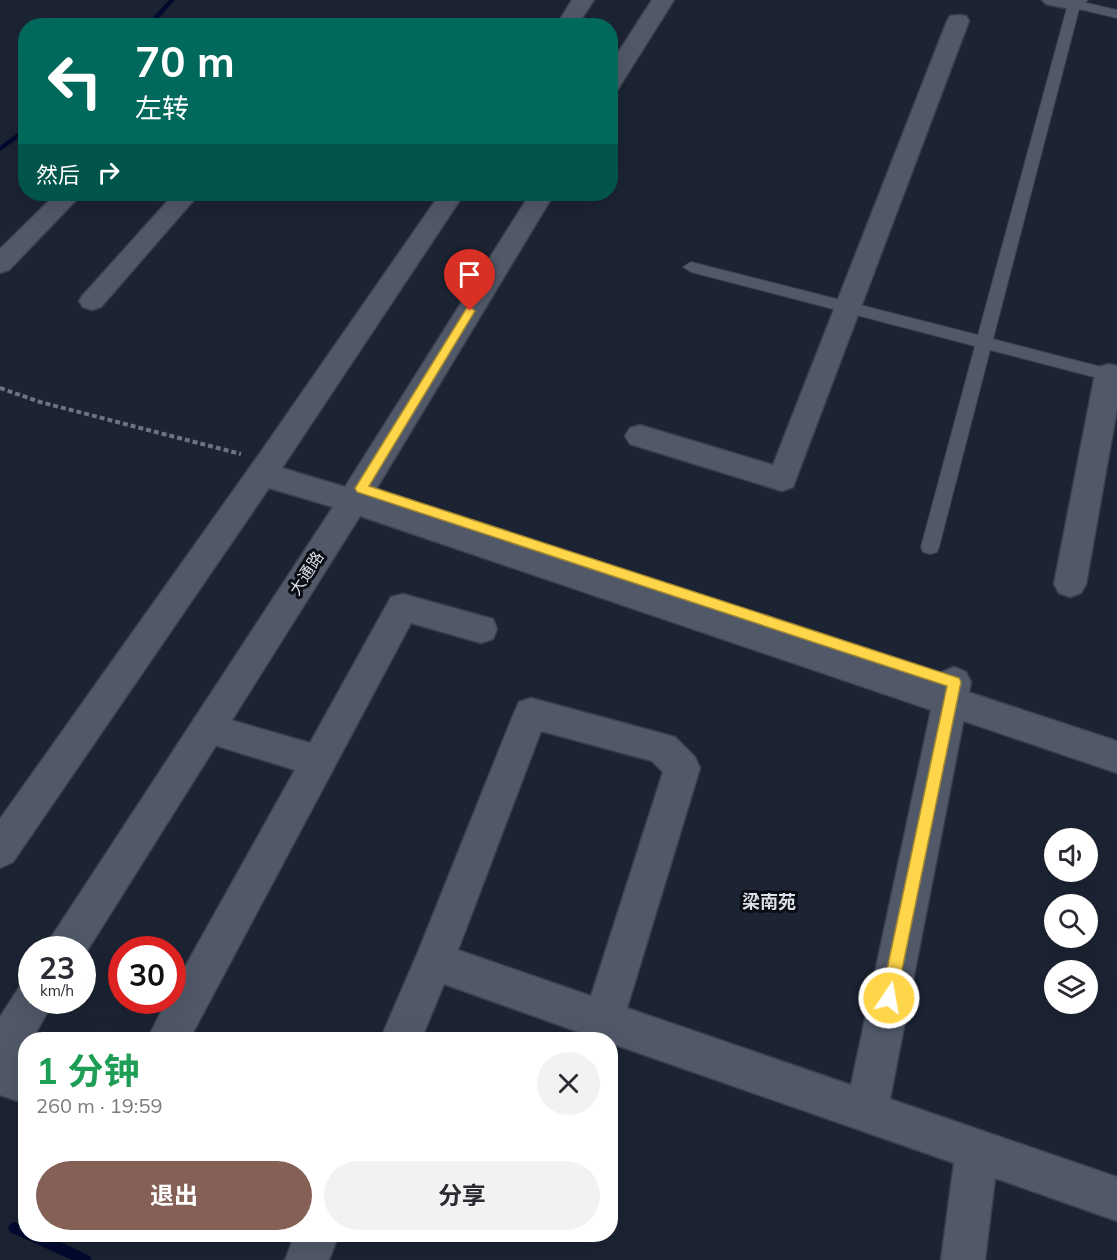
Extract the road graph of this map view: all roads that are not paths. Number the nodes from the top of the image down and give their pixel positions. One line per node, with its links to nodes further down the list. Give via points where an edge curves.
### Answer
1 (583, 0): 6 (street)
2 (663, 0): 8 (street)
3 (1053, 0): 4 (street)
4 (1075, 2): 5 (lane); 17 (lane)
5 (1117, 14)
6 (571, 18)
7 (958, 21): 16 (street)
8 (618, 71)
9 (63, 201): 13 (street)
10 (182, 201): 15 (street)
11 (442, 201): 20 (street)
12 (538, 201): 21 (street, 大通路)
13 (0, 264)
14 (691, 267): 16 (lane)
15 (92, 302)
16 (848, 308): 17 (lane); 19 (street, via 782,479)
17 (984, 343): 18 (lane); 22 (lane)
18 (1113, 375): 23 (street)
19 (640, 436)
20 (266, 468): 21 (street); 30 (street)
21 (357, 495): 25 (street); 26 (street, 大通路)
22 (930, 547)
23 (1070, 584)
24 (482, 629): 29 (street, via 403,607)
25 (952, 692): 27 (street); 28 (street); 40 (street)
26 (207, 728): 29 (street); 31 (street, 大通路)
27 (1117, 736)
28 (1117, 757)
29 (317, 761): 35 (street)
30 (0, 850)
31 (75, 936)
32 (434, 961): 34 (street); 34 (street, via 531,713 663,748 682,768); 36 (street)
33 (25, 1014): 37 (street)
34 (603, 1020): 40 (street)
35 (171, 1032)
36 (403, 1032)
37 (0, 1054)
38 (0, 1074): 39 (street)
39 (18, 1080)
40 (866, 1112): 41 (street)
41 (977, 1150): 42 (street); 43 (street)
42 (1117, 1199)
43 (963, 1260)

